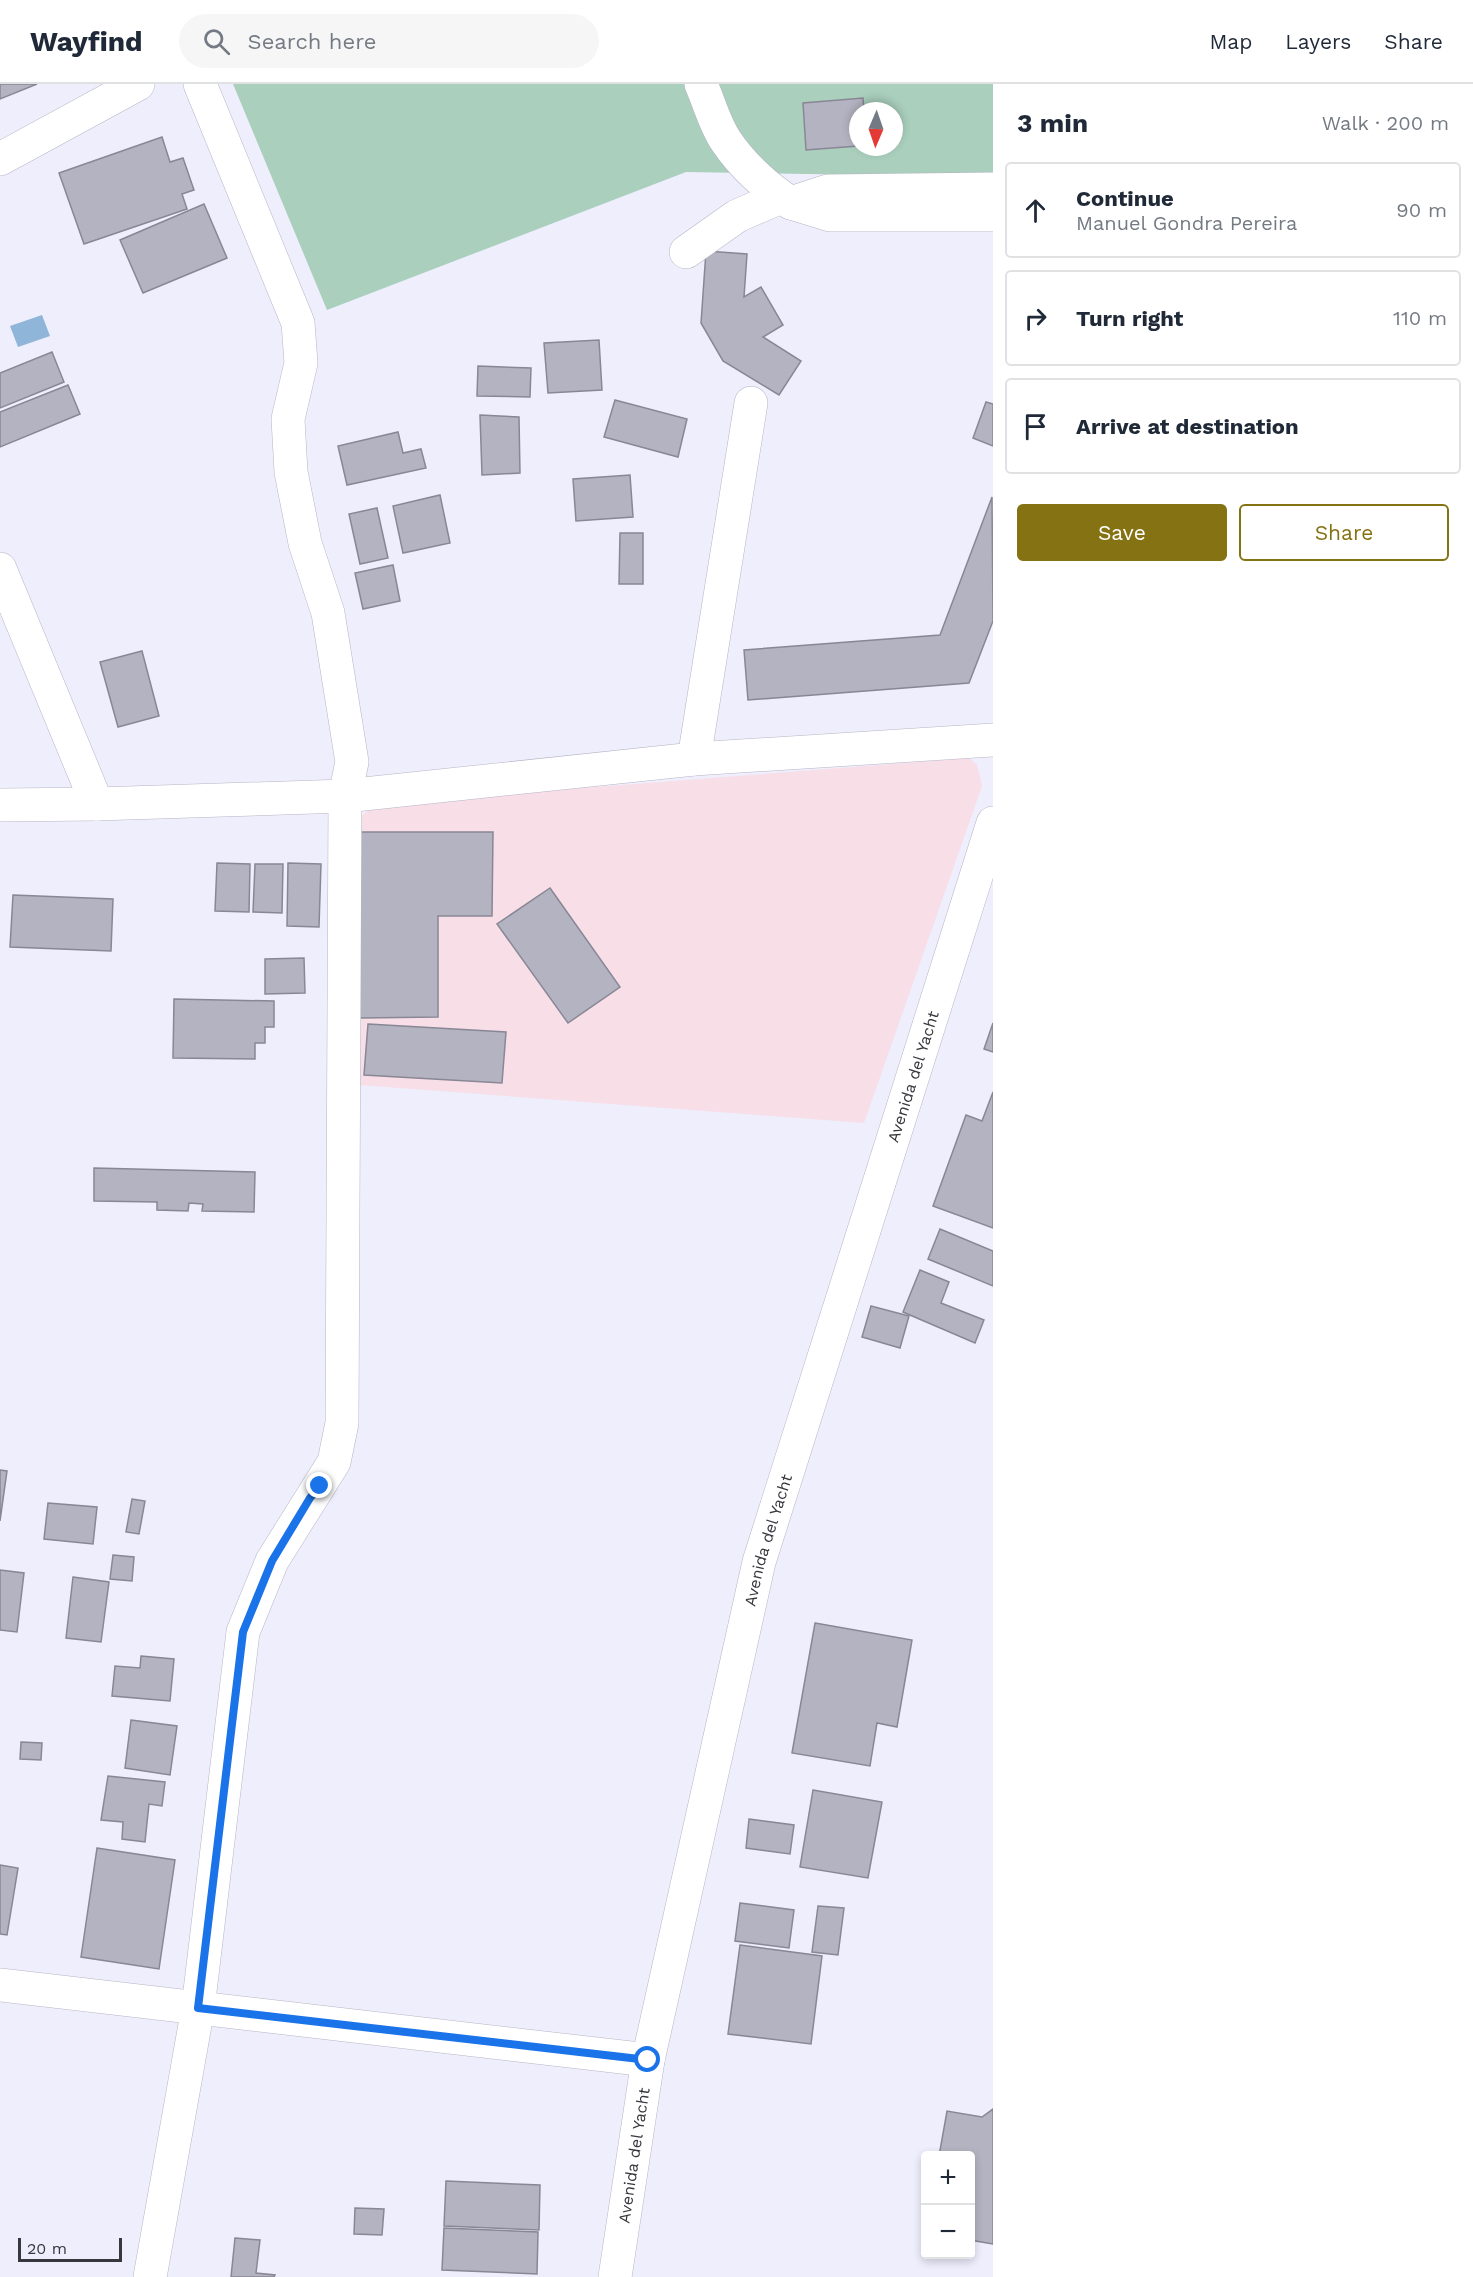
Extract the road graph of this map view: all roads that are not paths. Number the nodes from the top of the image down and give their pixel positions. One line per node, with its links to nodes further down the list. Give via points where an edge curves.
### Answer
1 (138, 84): 4 (street)
2 (200, 84): 12 (street, via 298,323 301,363 288,419 291,472 305,543 328,613 352,762)
3 (701, 84): 5 (street, via 725,139 748,168)
4 (0, 159)
5 (786, 200): 6 (street, via 828,190); 7 (street, via 737,216)
6 (979, 202)
7 (686, 252)
8 (752, 403): 11 (street)
9 (0, 569): 13 (street)
10 (993, 740): 11 (street)
11 (694, 759): 12 (street)
12 (345, 796): 13 (street); 17 (street, via 342,1423 334,1462 272,1561 243,1632)
13 (97, 804): 14 (street)
14 (0, 805)
15 (991, 838): 18 (street, Avenida del Yacht, via 759,1562)
16 (0, 1985): 17 (street)
17 (198, 2008): 18 (street); 19 (street)
18 (648, 2060): 20 (street, Avenida del Yacht)
19 (150, 2277)
20 (615, 2277)

